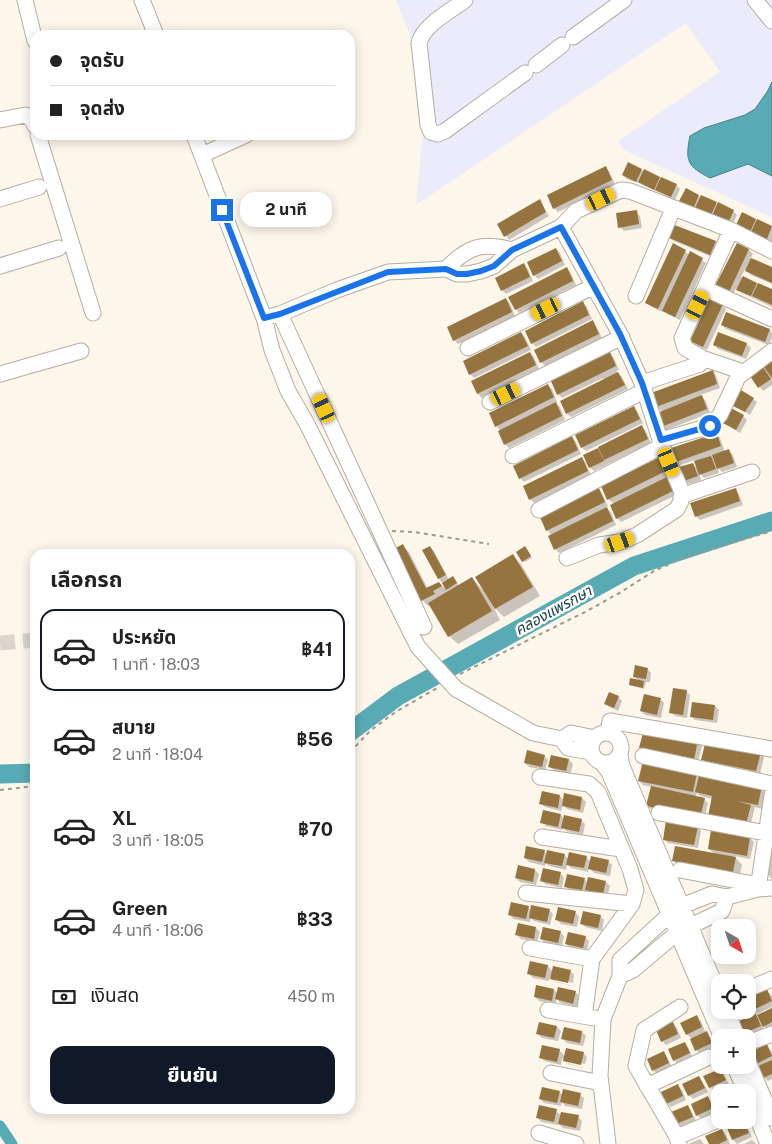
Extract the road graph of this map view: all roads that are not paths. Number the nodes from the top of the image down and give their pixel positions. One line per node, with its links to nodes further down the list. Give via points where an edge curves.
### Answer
1 (24, 0): 7 (street)
2 (142, 0): 8 (street)
3 (465, 0): 4 (street, via 426,29 419,43 428,125 431,132 438,134)
4 (624, 0)
5 (755, 0): 6 (street)
6 (772, 21)
7 (32, 30)
8 (154, 30)
9 (30, 118): 10 (street, via 26,115)
10 (0, 120)
11 (40, 140): 28 (street)
12 (196, 140): 14 (street)
13 (235, 140): 14 (street)
14 (202, 155): 30 (street)
15 (39, 187): 16 (street)
16 (0, 199)
17 (673, 209): 18 (street, via 621,190 576,211); 19 (street); 27 (street)
18 (561, 227): 21 (street); 25 (street)
19 (731, 230): 22 (street); 26 (street)
20 (59, 248): 23 (street)
21 (512, 250): 24 (street, via 484,245 463,253); 24 (street, via 494,266 481,271 457,274)
22 (772, 251)
23 (0, 266)
24 (446, 269): 29 (street, via 388,272)
25 (594, 286): 32 (street); 33 (street)
26 (706, 289): 31 (street); 36 (street, via 682,338 685,348)
27 (636, 296)
28 (93, 313)
29 (280, 314): 30 (street); 47 (street)
30 (264, 318): 48 (street, via 288,391 418,647 452,683 533,732 562,739 568,748)
31 (772, 319)
32 (622, 337): 39 (street); 40 (street)
33 (468, 348)
34 (81, 350): 38 (street)
35 (772, 351): 37 (street)
36 (702, 358): 37 (street); 39 (street, via 700,364)
37 (743, 372): 41 (street, via 710,426)
38 (0, 374)
39 (643, 387): 41 (street); 42 (street)
40 (490, 402)
41 (662, 443): 44 (street); 45 (street)
42 (513, 456)
43 (752, 472): 44 (street)
44 (681, 496): 46 (street, via 677,509 637,535)
45 (539, 510)
46 (567, 558)
47 (424, 627)
48 (599, 746): 49 (street, via 610,721); 50 (street, via 612,763); 50 (street, via 617,737 622,750); 64 (street)
49 (772, 749)
50 (620, 756): 64 (street)
51 (643, 756): 53 (street)
52 (540, 777): 58 (street, via 589,784 598,792)
53 (772, 784)
54 (772, 795): 56 (street)
55 (659, 813): 56 (street)
56 (766, 833): 60 (street)
57 (542, 837): 58 (street)
58 (621, 849): 63 (street, via 636,890)
59 (680, 870): 60 (street)
60 (763, 888): 62 (street)
61 (526, 893): 63 (street)
62 (727, 897): 64 (street, via 712,894); 65 (street, via 722,911)
63 (632, 904): 67 (street)
64 (676, 910): 65 (street); 68 (street, via 620,960)
65 (684, 929): 68 (street, via 633,970); 69 (street); 76 (street)
66 (530, 948): 67 (street)
67 (592, 959): 74 (street)
68 (620, 976): 75 (street)
69 (711, 979)
70 (772, 979): 71 (street)
71 (756, 986)
72 (680, 1007): 83 (street, via 644,1030 636,1066)
73 (548, 1010): 74 (street)
74 (584, 1016): 75 (street)
75 (602, 1019): 82 (street)
76 (719, 1029)
77 (772, 1034): 78 (street)
78 (756, 1040)
79 (709, 1058): 83 (street)
80 (551, 1073): 82 (street)
81 (752, 1074): 85 (street)
82 (601, 1083): 90 (street)
83 (648, 1086): 88 (street)
84 (756, 1107): 85 (street)
85 (768, 1123): 91 (street)
86 (711, 1124): 88 (street)
87 (539, 1133): 89 (street)
88 (678, 1141)
89 (576, 1144)
90 (608, 1144)
91 (768, 1144)

